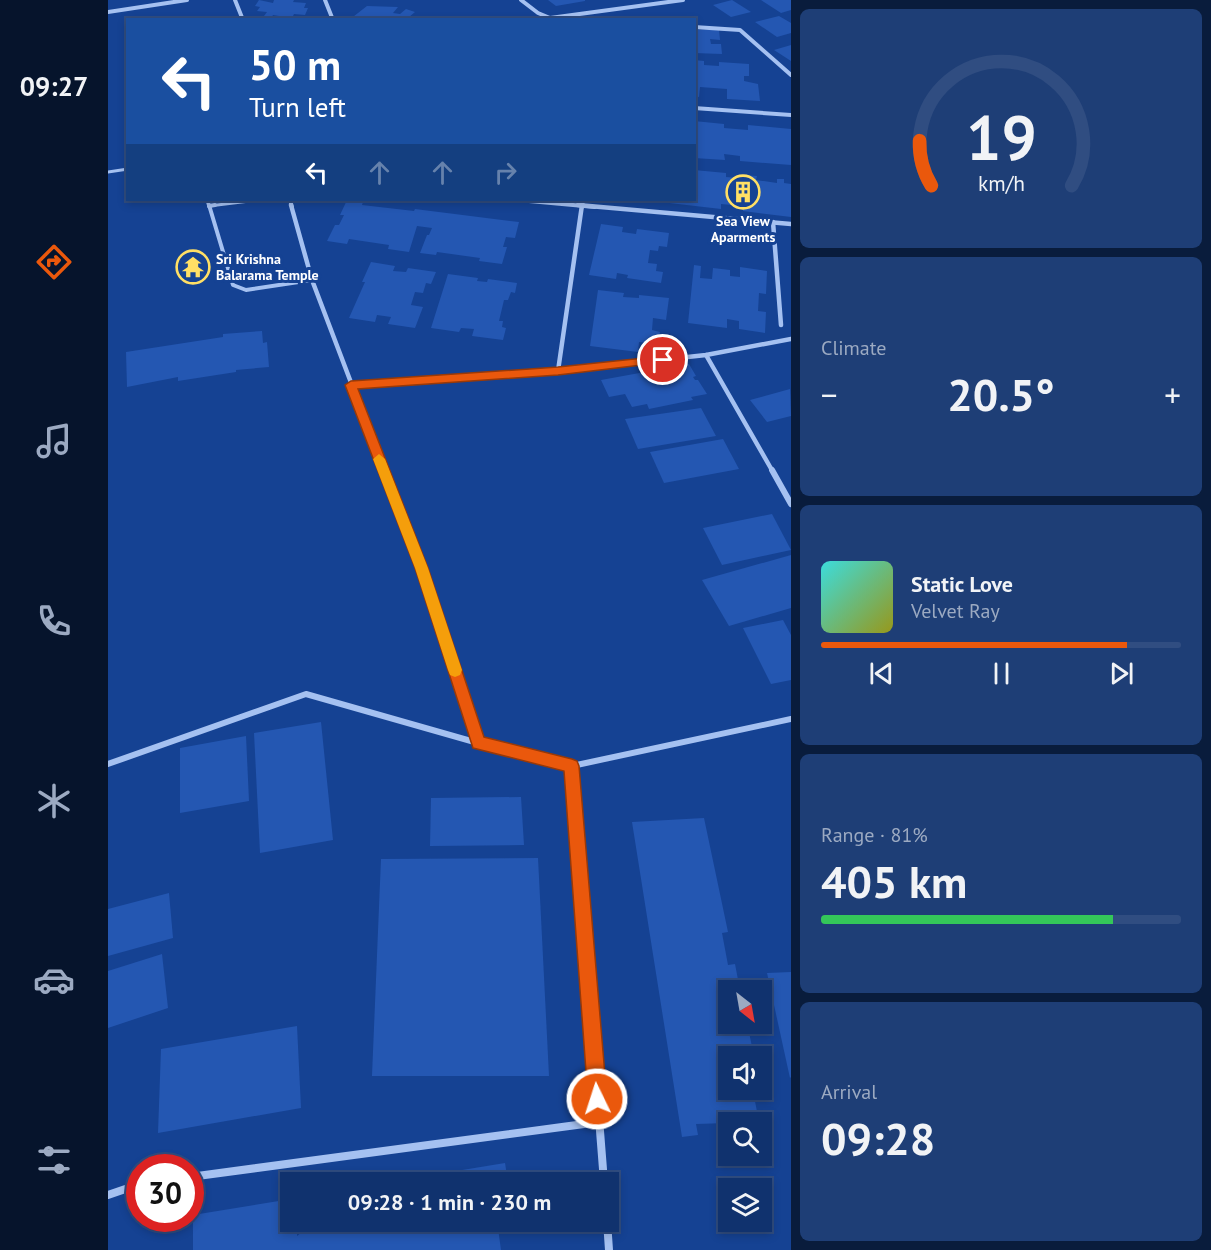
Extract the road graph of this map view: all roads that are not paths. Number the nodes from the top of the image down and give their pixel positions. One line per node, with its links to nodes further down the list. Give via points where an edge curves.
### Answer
1 (187, 0): 6 (street)
2 (235, 0): 7 (street)
3 (325, 0): 8 (street)
4 (521, 0): 5 (street, via 549,18)
5 (683, 0)
6 (108, 12)
7 (242, 18)
8 (332, 18)
9 (696, 27): 10 (street, via 740,30)
10 (791, 75)
11 (696, 108): 12 (street)
12 (791, 115)
13 (126, 170): 14 (lane)
14 (108, 172)
15 (207, 201): 20 (lane)
16 (251, 201): 20 (lane)
17 (290, 201): 23 (street)
18 (550, 201): 19 (street)
19 (582, 202): 21 (street); 27 (street)
20 (209, 206): 23 (lane, via 233,285 246,290)
21 (773, 222): 22 (street); 24 (street)
22 (791, 224)
23 (312, 280): 28 (street)
24 (781, 325)
25 (791, 339): 26 (street)
26 (706, 355): 27 (street); 29 (street)
27 (558, 371): 28 (street)
28 (351, 385): 31 (street, via 422,568)
29 (791, 504)
30 (791, 719): 33 (street)
31 (478, 743): 32 (street, via 306,694); 33 (street)
32 (108, 764)
33 (572, 766): 34 (street)
34 (599, 1122): 35 (street); 36 (street)
35 (603, 1172)
36 (204, 1175)
37 (126, 1189): 38 (street)
38 (108, 1195)
39 (608, 1232): 40 (street)
40 (609, 1250)

